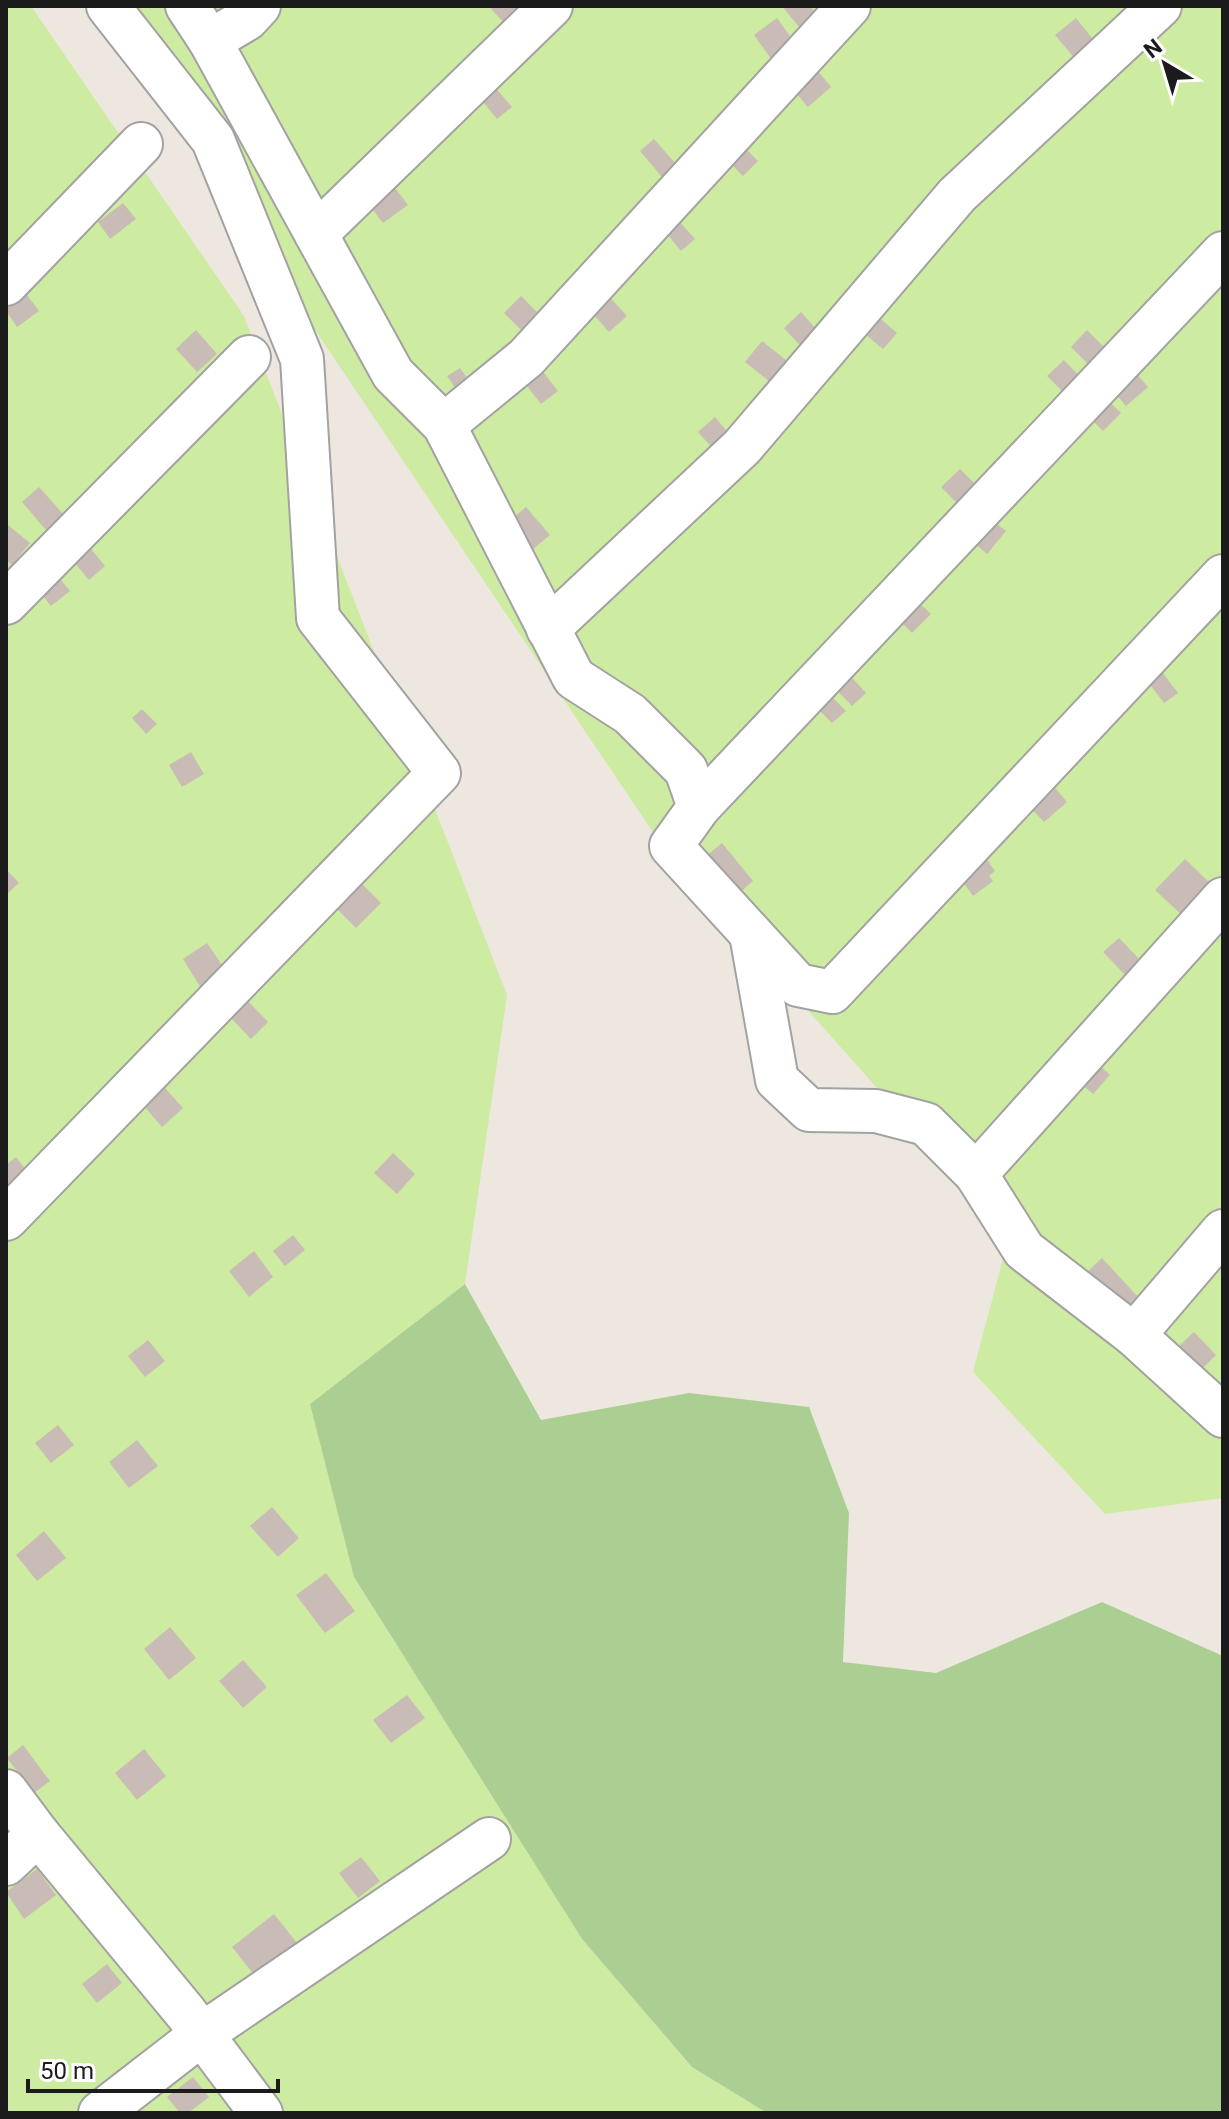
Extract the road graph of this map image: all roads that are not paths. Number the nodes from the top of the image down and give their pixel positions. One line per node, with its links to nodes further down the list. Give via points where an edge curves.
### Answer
1 (108, 6): 21 (lane, via 213,140 302,359 318,618 439,773)
2 (187, 6): 7 (lane)
3 (259, 6): 7 (lane)
4 (551, 6): 9 (lane)
5 (849, 6): 13 (lane, via 526,358)
6 (1160, 6): 16 (lane, via 957,195 742,447)
7 (210, 41): 9 (lane)
8 (141, 144): 11 (lane)
9 (316, 234): 13 (lane, via 393,374)
10 (1223, 253): 17 (lane)
11 (6, 284)
12 (249, 357): 15 (lane)
13 (444, 425): 16 (lane)
14 (1223, 576): 19 (lane, via 832,992 798,985)
15 (6, 603)
16 (548, 629): 17 (lane, via 574,678 630,714 686,770)
17 (699, 807): 19 (lane, via 671,846)
18 (1223, 899): 20 (lane)
19 (751, 934): 20 (lane, via 777,1080 809,1110 876,1111 926,1124)
20 (976, 1174): 23 (lane, via 1024,1250)
21 (6, 1219)
22 (1223, 1231): 23 (lane)
23 (1134, 1335): 24 (lane)
24 (1223, 1416)
25 (6, 1791): 26 (lane)
26 (38, 1834): 28 (lane); 29 (lane)
27 (489, 1839): 29 (lane)
28 (6, 1864)
29 (202, 2034): 30 (lane); 31 (lane)
30 (100, 2113)
31 (261, 2113)

